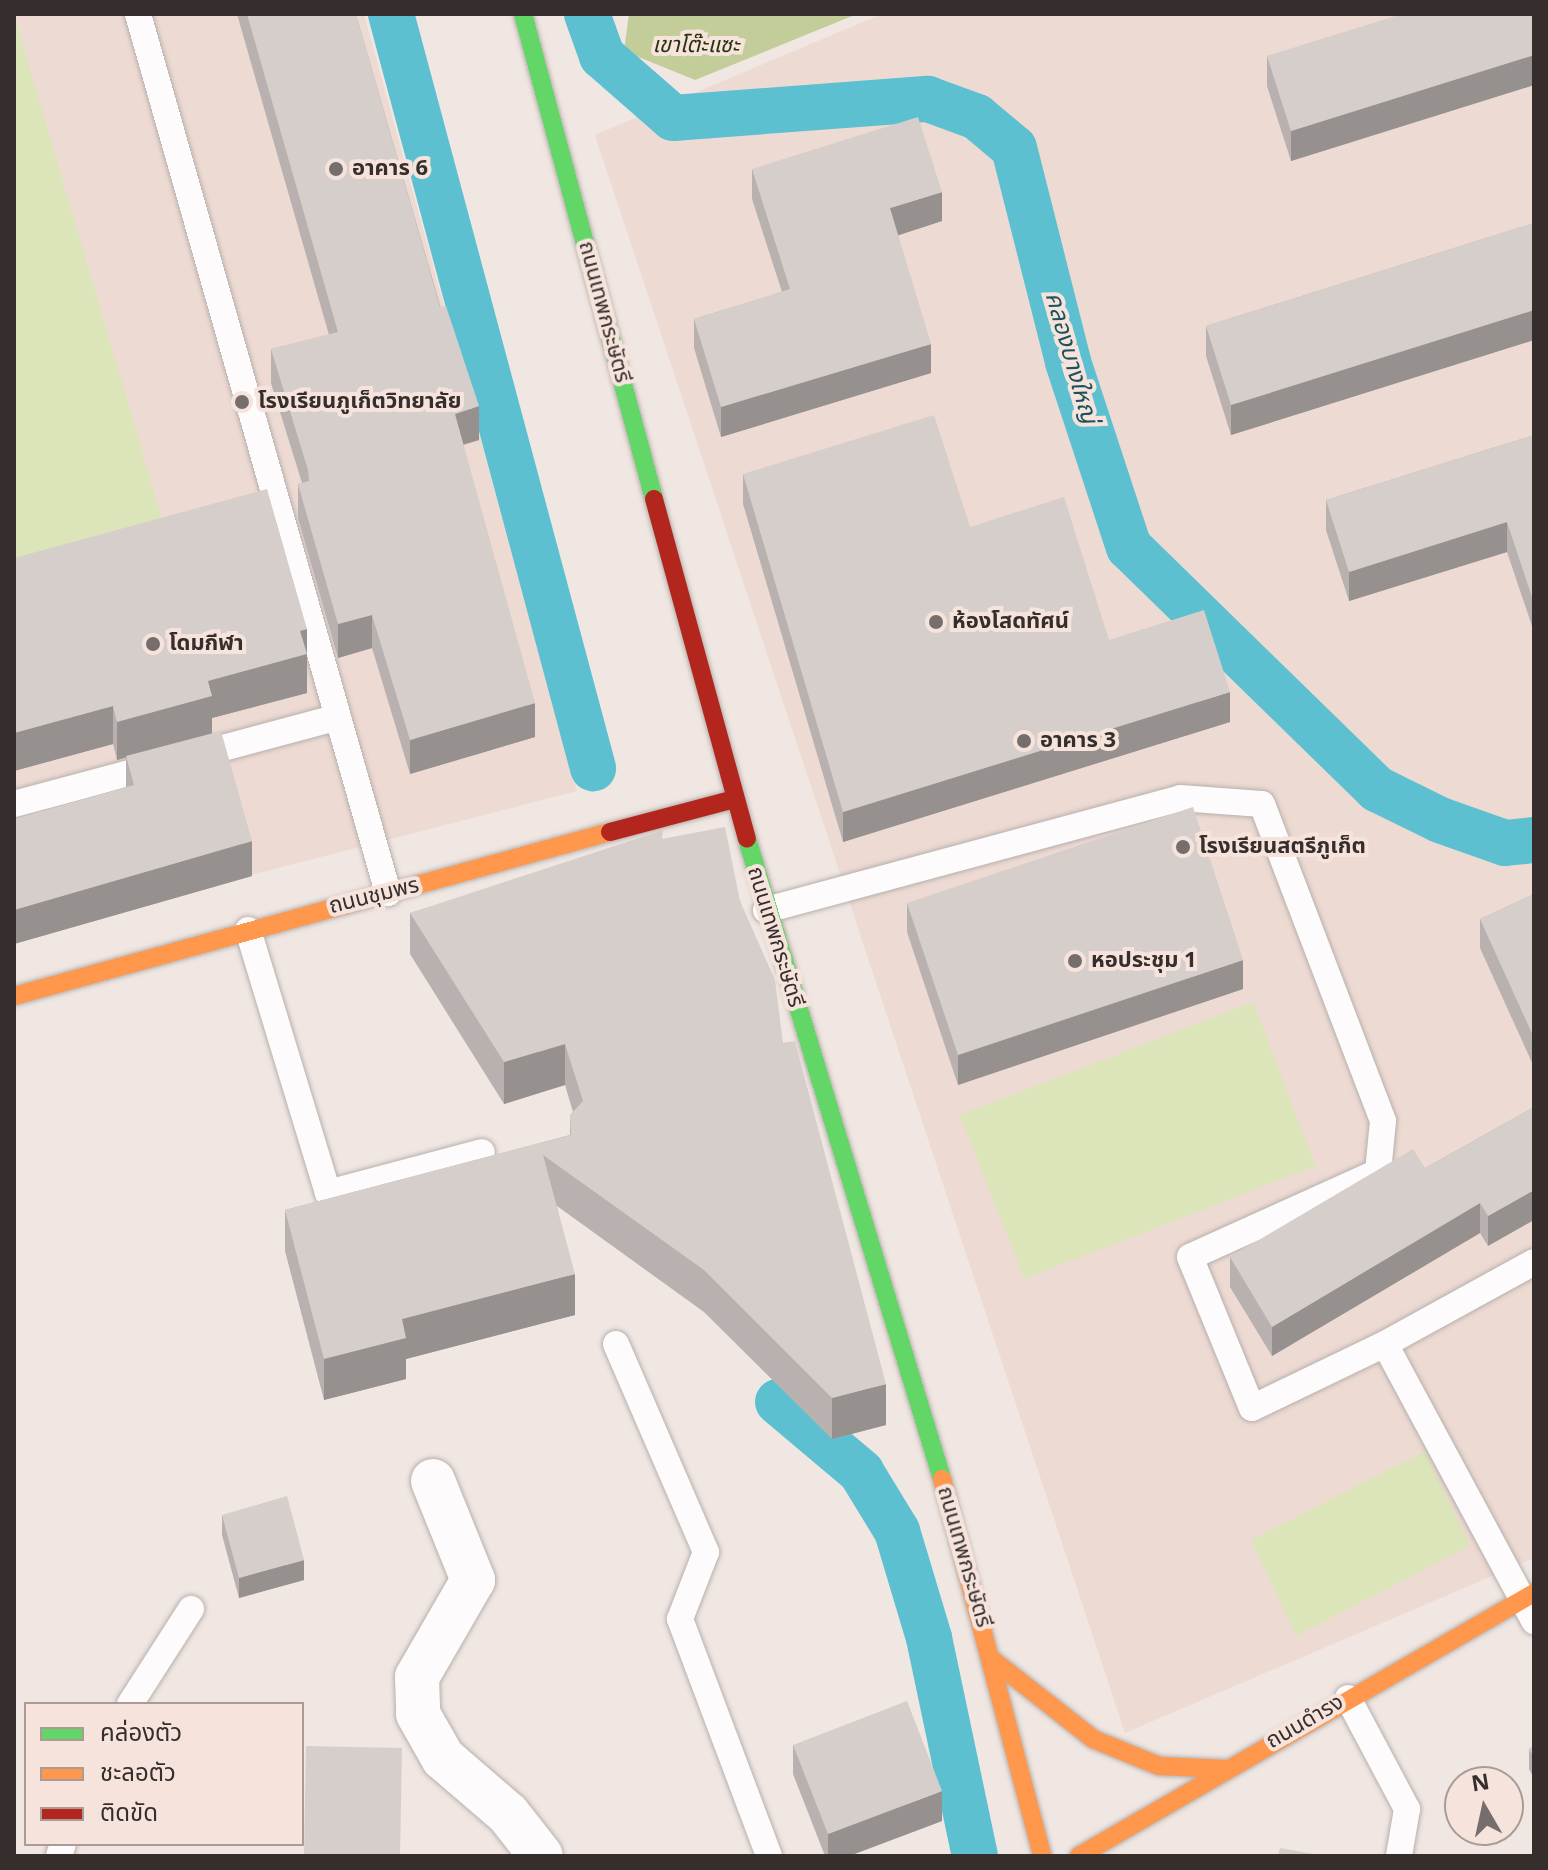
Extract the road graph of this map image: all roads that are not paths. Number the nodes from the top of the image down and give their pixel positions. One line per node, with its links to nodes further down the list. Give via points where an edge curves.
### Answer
1 (138, 14): 3 (lane)
2 (523, 14): 4 (main road, ถนนเทพกระษัตรี)
3 (338, 717): 5 (lane); 6 (lane)
4 (735, 799): 6 (main road, ถนนชุมพร); 7 (main road, ถนนเทพกระษัตรี)
5 (14, 804)
6 (388, 893): 8 (main road, ถนนชุมพร)
7 (766, 910): 13 (lane, via 1180,798 1262,804 1383,1121 1378,1172 1190,1257 1252,1408); 17 (main road, ถนนเทพกระษัตรี)
8 (248, 930): 9 (main road, ถนนชุมพร); 10 (lane, via 328,1193)
9 (14, 996)
10 (482, 1152)
11 (1534, 1262): 13 (lane)
12 (616, 1344): 22 (lane, via 706,1552 680,1619)
13 (1385, 1344): 15 (lane)
14 (433, 1481): 21 (street, via 473,1580 471,1592 417,1677 418,1714 443,1758 508,1814)
15 (1530, 1604): 18 (main road, ถนนดำรง)
16 (191, 1609): 19 (lane)
17 (994, 1661): 20 (main road, via 1093,1739 1169,1768); 23 (main road, ถนนเทพกระษัตรี)
18 (1348, 1698): 20 (main road, ถนนดำรง); 25 (lane, via 1407,1809)
19 (131, 1702)
20 (1225, 1769): 24 (main road, ถนนดำรง)
21 (541, 1856)
22 (769, 1856)
23 (1042, 1856)
24 (1079, 1856)
25 (1399, 1856)

